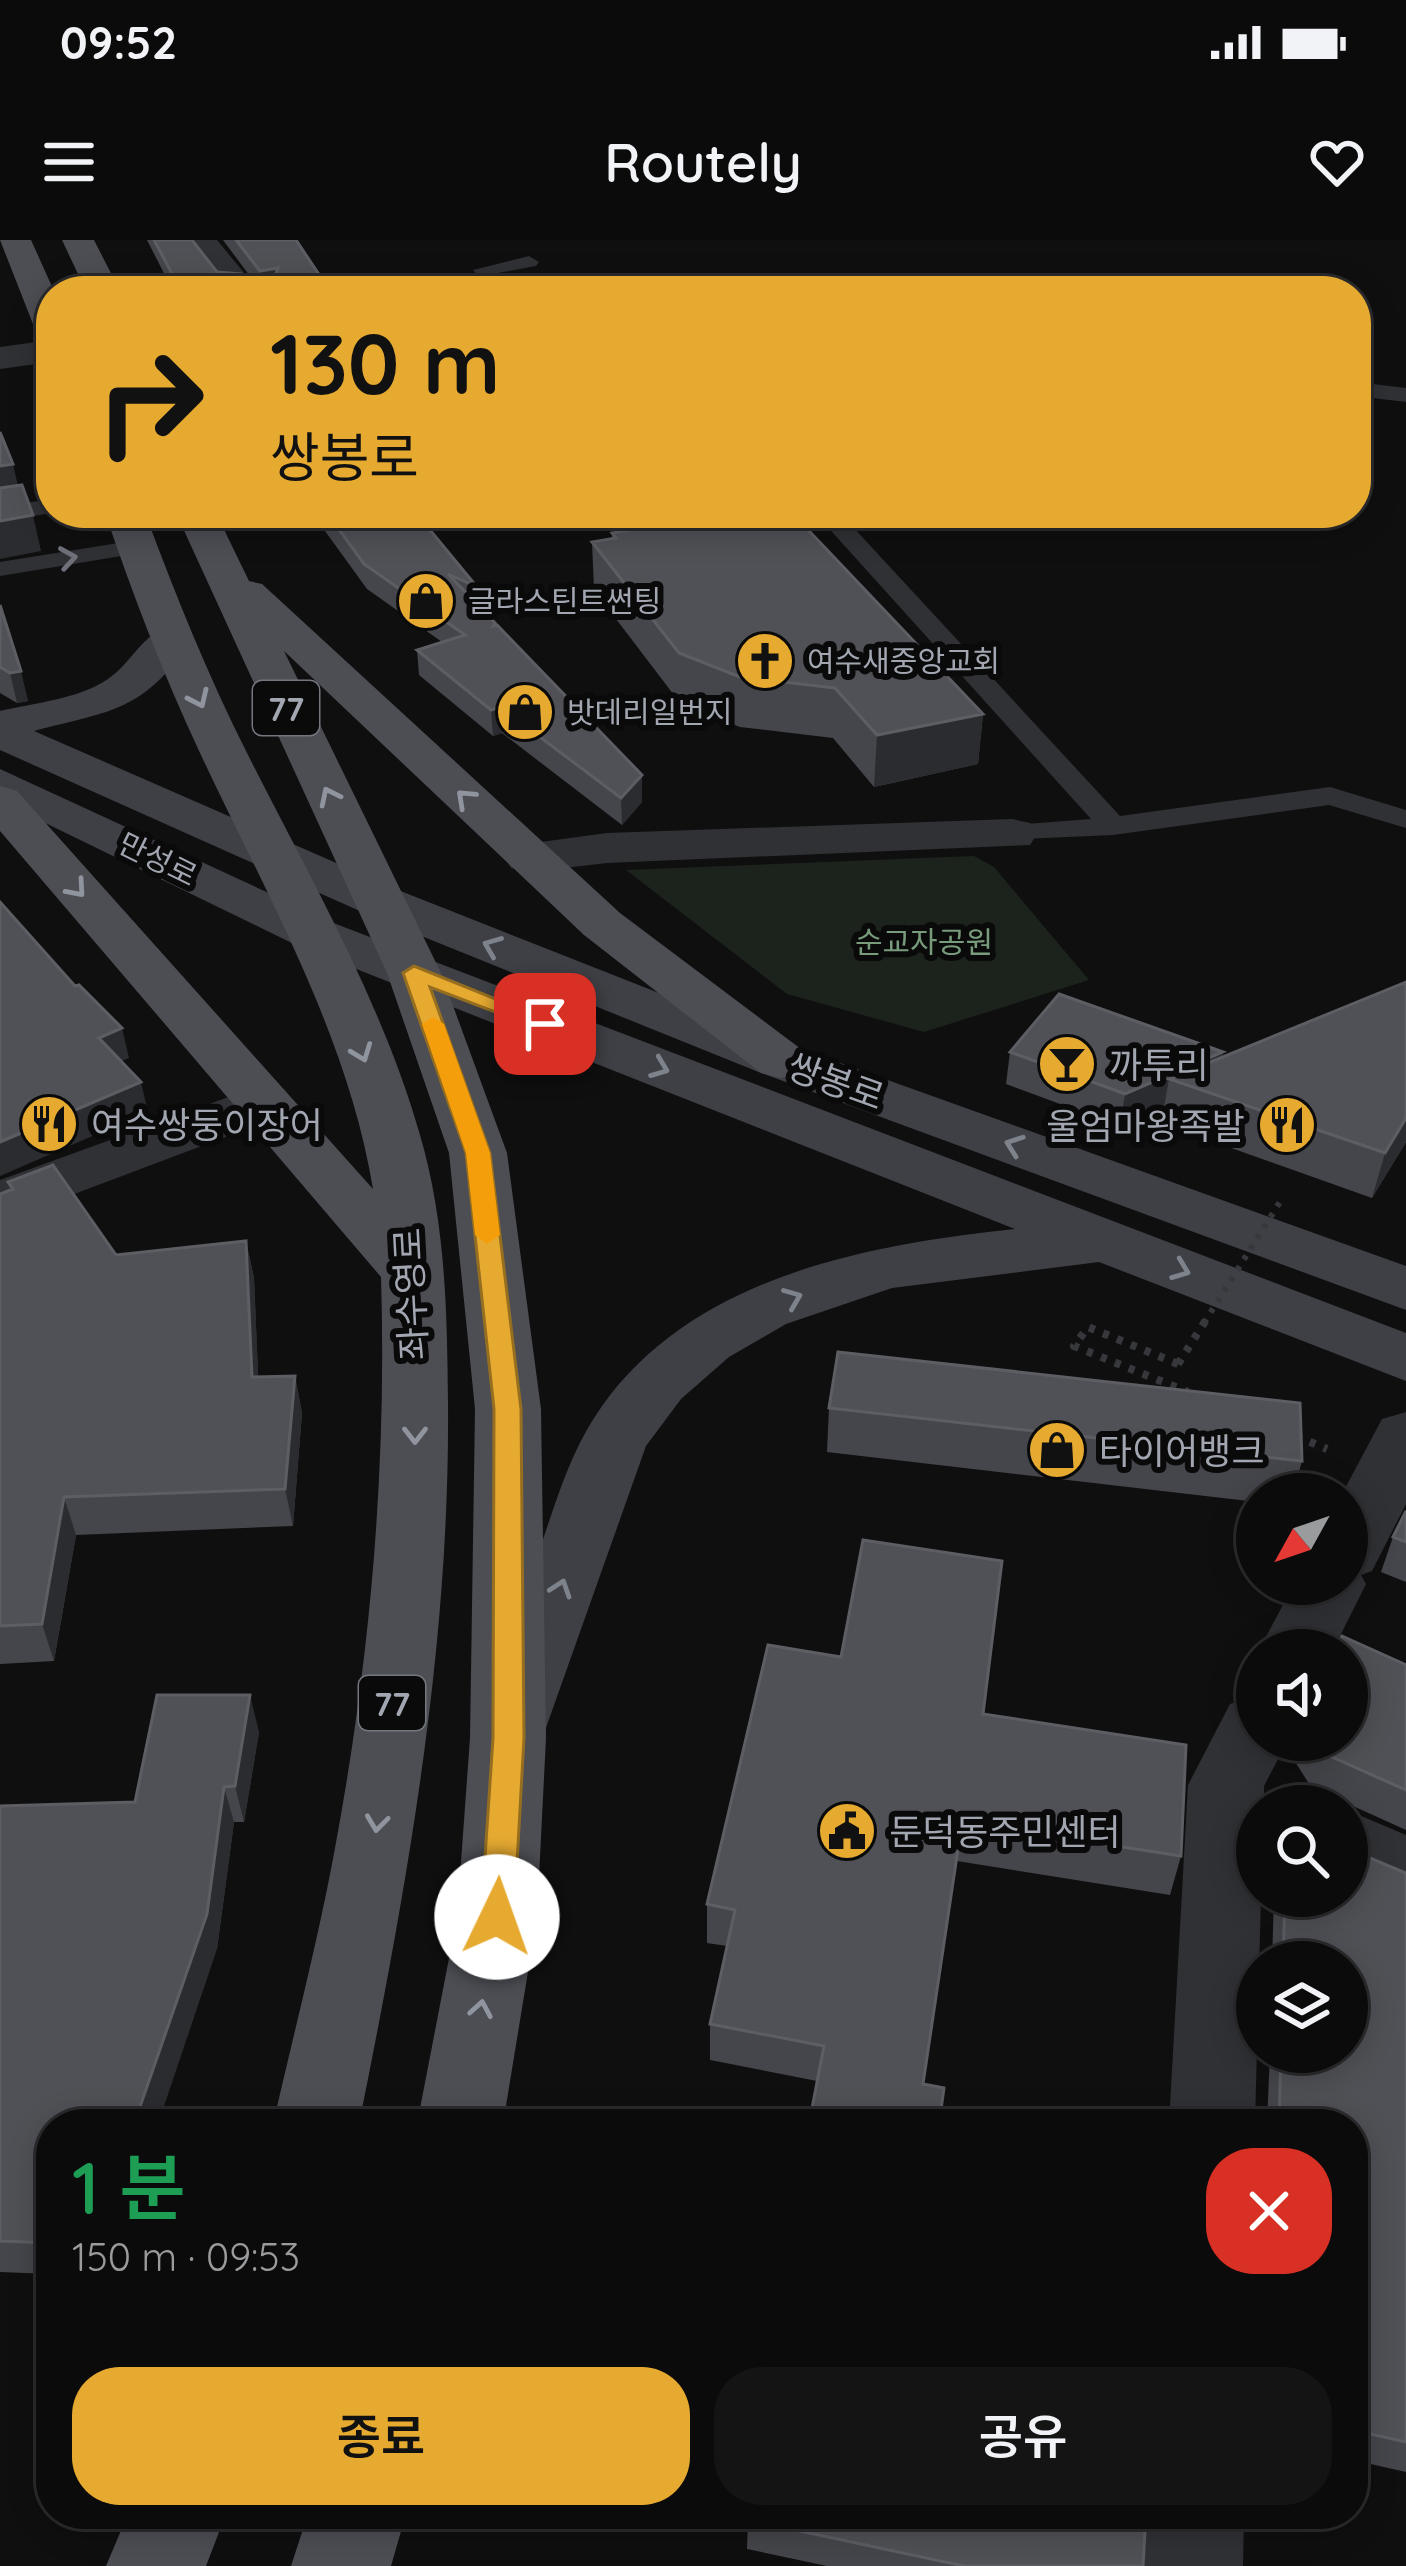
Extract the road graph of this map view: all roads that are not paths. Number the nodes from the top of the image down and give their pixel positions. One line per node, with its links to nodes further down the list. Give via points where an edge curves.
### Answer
1 (14, 240): 8 (main road)
2 (78, 240): 5 (main road)
3 (200, 240): 6 (street)
4 (529, 262): 7 (lane, via 483,270)
5 (96, 276)
6 (230, 276)
7 (488, 276)
8 (36, 290)
9 (36, 353): 10 (street)
10 (0, 358)
11 (1371, 391): 12 (lane)
12 (1406, 395)
13 (36, 508): 14 (lane)
14 (0, 514)
15 (202, 528): 18 (main road, 77)
16 (841, 528): 25 (lane)
17 (131, 530): 19 (lane, one-way to 17); 20 (main road, 좌수영로 / 77)
18 (218, 567): 28 (main road, one-way to 18); 29 (main road, 77, one-way to 18)
19 (0, 569)
20 (171, 639): 21 (street, via 110,697); 27 (main road, 좌수영로 / 77, one-way to 27)
21 (0, 729): 27 (street, 만성로)
22 (0, 783): 30 (street, 만성로)
23 (0, 801): 33 (main road, one-way to 33)
24 (1406, 819): 25 (lane, via 1330,796)
25 (1112, 826): 26 (lane)
26 (1012, 834): 28 (street)
27 (273, 855): 29 (street, 쌍봉로); 30 (main road, 좌수영로 / 77)
28 (529, 857): 32 (main road, via 602,924)
29 (380, 901): 31 (main road, 77); 32 (street, 쌍봉로, one-way to 29)
30 (316, 935): 31 (street, 쌍봉로); 36 (main road, 좌수영로 / 77, one-way to 36, via 398,1160)
31 (414, 973): 35 (street, 쌍봉로, one-way to 35); 41 (main road, 77, via 478,1153 508,1409)
32 (781, 1061): 37 (street, 쌍봉로, one-way to 32)
33 (264, 1102): 34 (street); 36 (main road)
34 (0, 1202)
35 (1114, 1245): 38 (street, 쌍봉로, one-way to 38); 41 (street, one-way to 35, via 618,1435 649,1389 695,1350 751,1315 889,1268 1010,1247)
36 (415, 1276): 45 (main road, 좌수영로 / 77, one-way to 45, via 416,1460 402,1625 374,1848)
37 (1400, 1287): 38 (street)
38 (1386, 1350)
39 (1397, 1455): 40 (street)
40 (1368, 1511)
41 (508, 1738): 46 (main road, 77, one-way to 41, via 497,1917)
42 (1250, 1772): 47 (street)
43 (1368, 1854): 44 (street)
44 (1406, 1873)
45 (319, 2109)
46 (463, 2109)
47 (1214, 2109)
48 (171, 2529): 51 (main road)
49 (352, 2529): 52 (main road)
50 (1194, 2529): 53 (street)
51 (156, 2566)
52 (341, 2566)
53 (1193, 2566)

